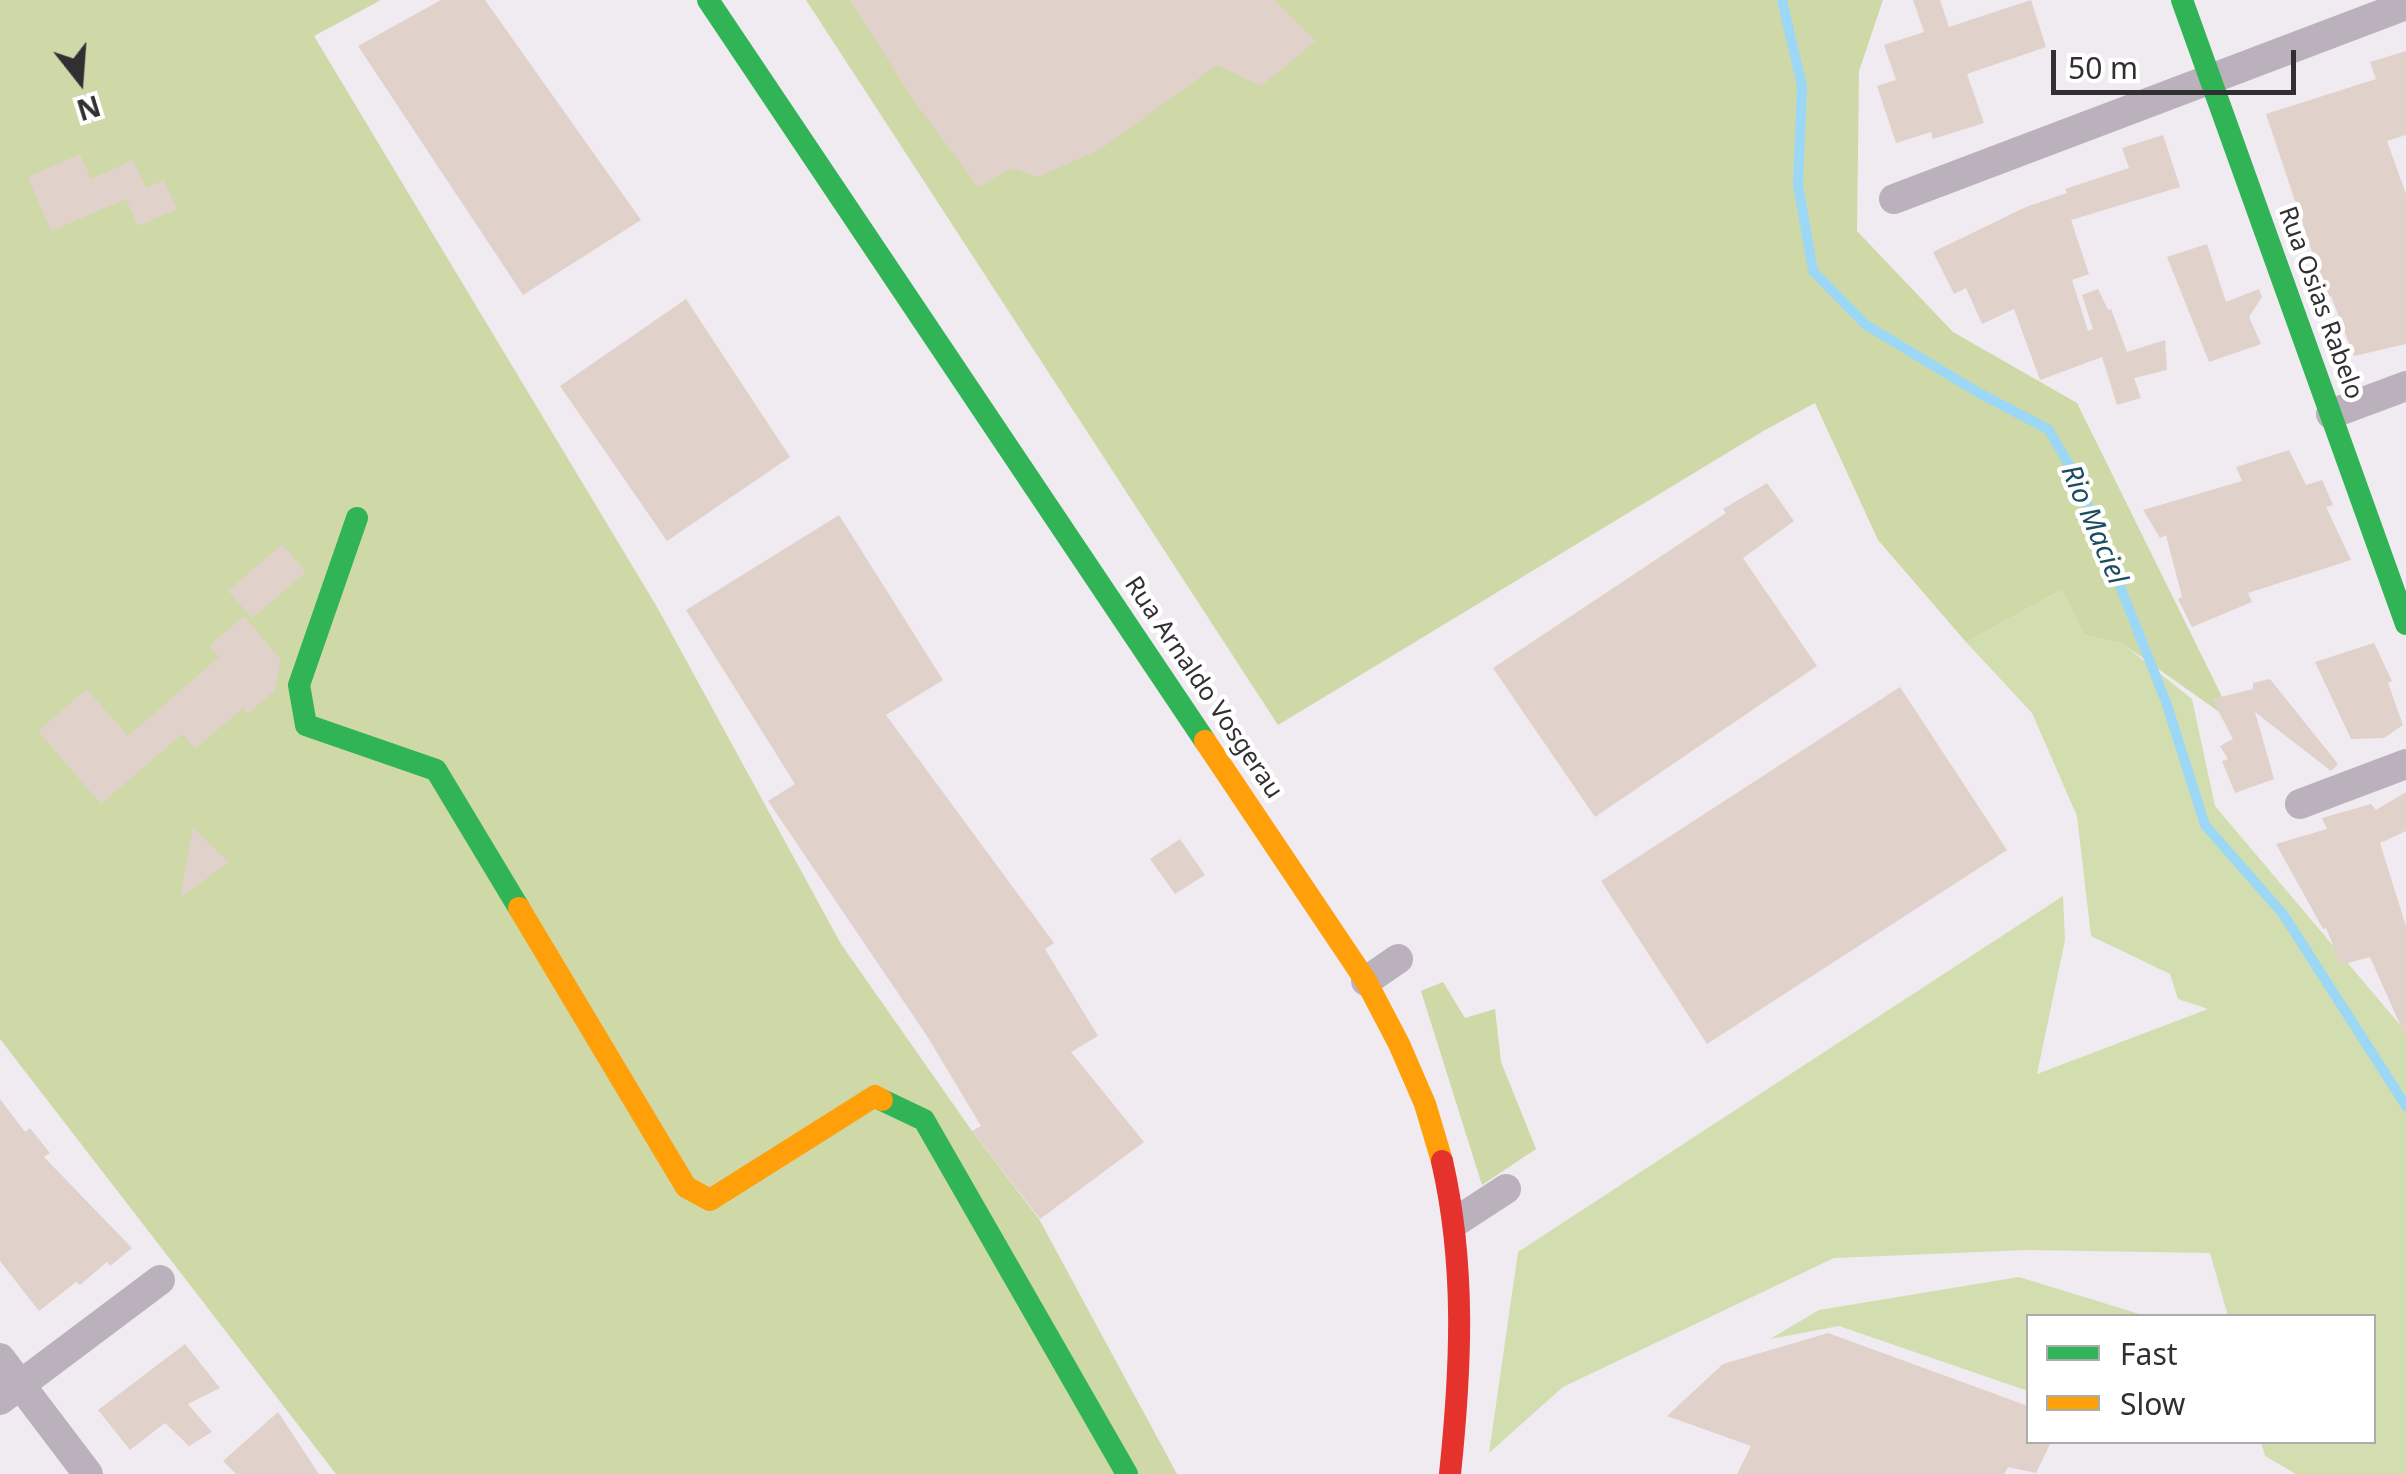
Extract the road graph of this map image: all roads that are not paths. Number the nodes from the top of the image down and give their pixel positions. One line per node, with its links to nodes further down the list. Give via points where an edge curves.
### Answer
1 (708, 0): 13 (street, Rua Arnaldo Vosgerau)
2 (2182, 0): 4 (street, Rua Osias Rabelo)
3 (2406, 5): 4 (street)
4 (2210, 79): 5 (street); 7 (street, Rua Osias Rabelo)
5 (1894, 199)
6 (2406, 386): 7 (street)
7 (2331, 414): 9 (street, Rua Osias Rabelo)
8 (357, 518): 20 (street, via 299,685 306,725 436,770 686,1187 710,1200 874,1096 924,1120)
9 (2406, 624)
10 (2406, 764): 11 (street)
11 (2300, 804)
12 (1398, 958): 13 (street)
13 (1366, 981): 15 (street, Rua Arnaldo Vosgerau, via 1425,1098)
14 (1506, 1189): 15 (street)
15 (1457, 1221): 21 (street, Rua Arnaldo Vosgerau, via 1464,1304)
16 (160, 1280): 18 (street)
17 (0, 1358): 18 (street)
18 (10, 1392): 19 (street)
19 (88, 1474)
20 (1126, 1474)
21 (1450, 1474)

